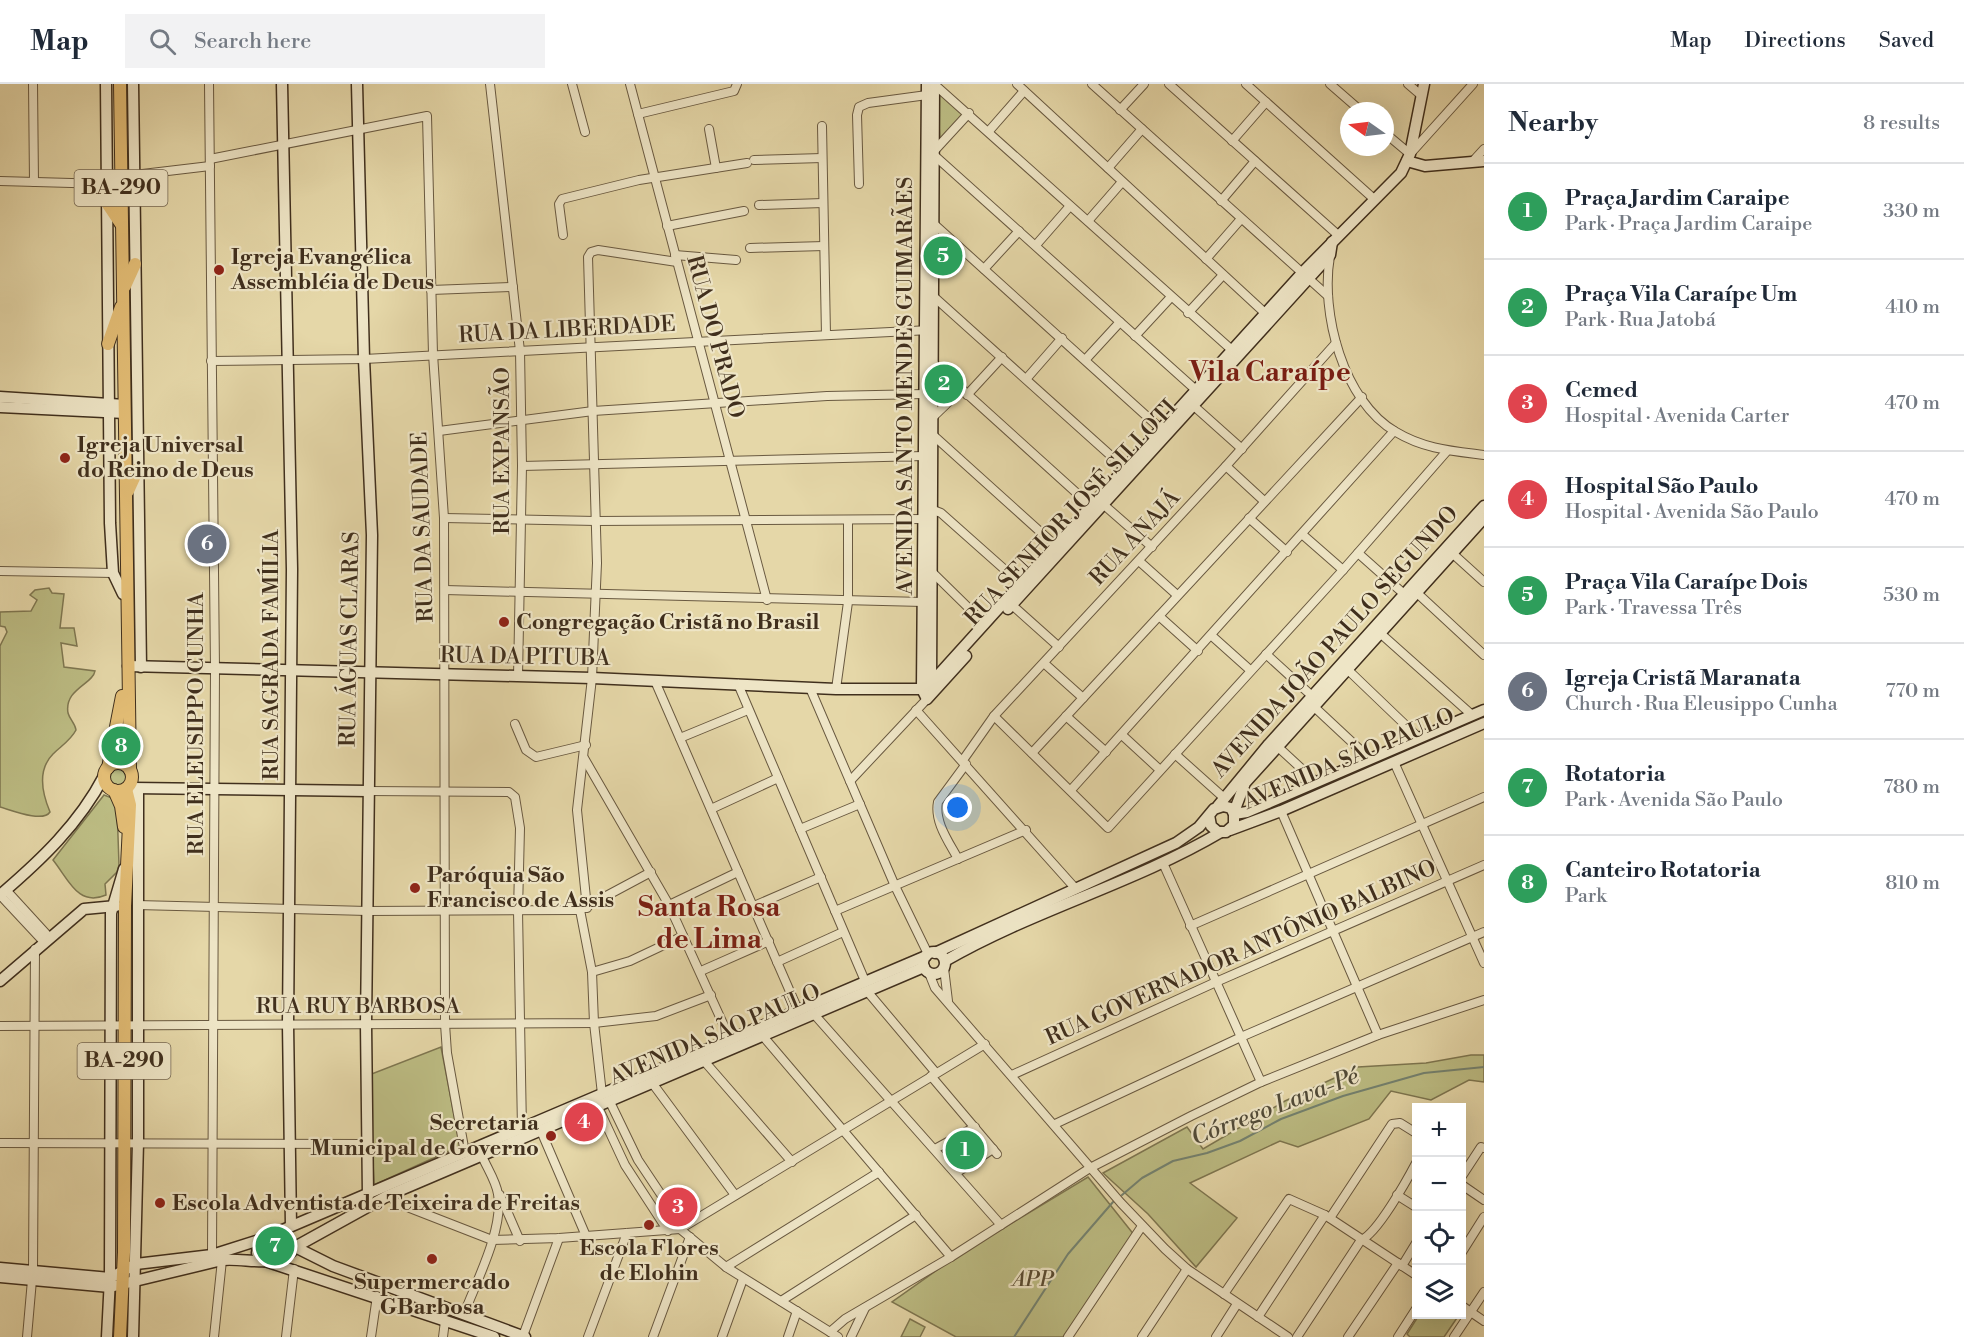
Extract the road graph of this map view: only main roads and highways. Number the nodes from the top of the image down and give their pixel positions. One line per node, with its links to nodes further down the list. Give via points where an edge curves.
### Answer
1 (120, 84): 3 (main road, BA-290)
2 (107, 202): 3 (main road)
3 (121, 225): 5 (main road, BA-290)
4 (135, 264): 5 (main road)
5 (123, 291): 6 (main road, BA-290); 9 (main road, BA-290)
6 (121, 305): 7 (main road); 9 (main road, BA-290)
7 (108, 344)
8 (138, 408): 9 (main road)
9 (118, 409): 11 (main road, BA-290); 13 (main road, BA-290, via 123,688)
10 (138, 469): 11 (main road)
11 (126, 495): 12 (main road, BA-290)
12 (130, 770): 13 (main road, via 122,763); 14 (main road, via 132,781)
13 (106, 772): 14 (main road, via 107,785)
14 (127, 789): 15 (main road, BA-290, via 121,806 131,905 131,1025 124,1142 124,1269 130,1283)
15 (120, 1337)

